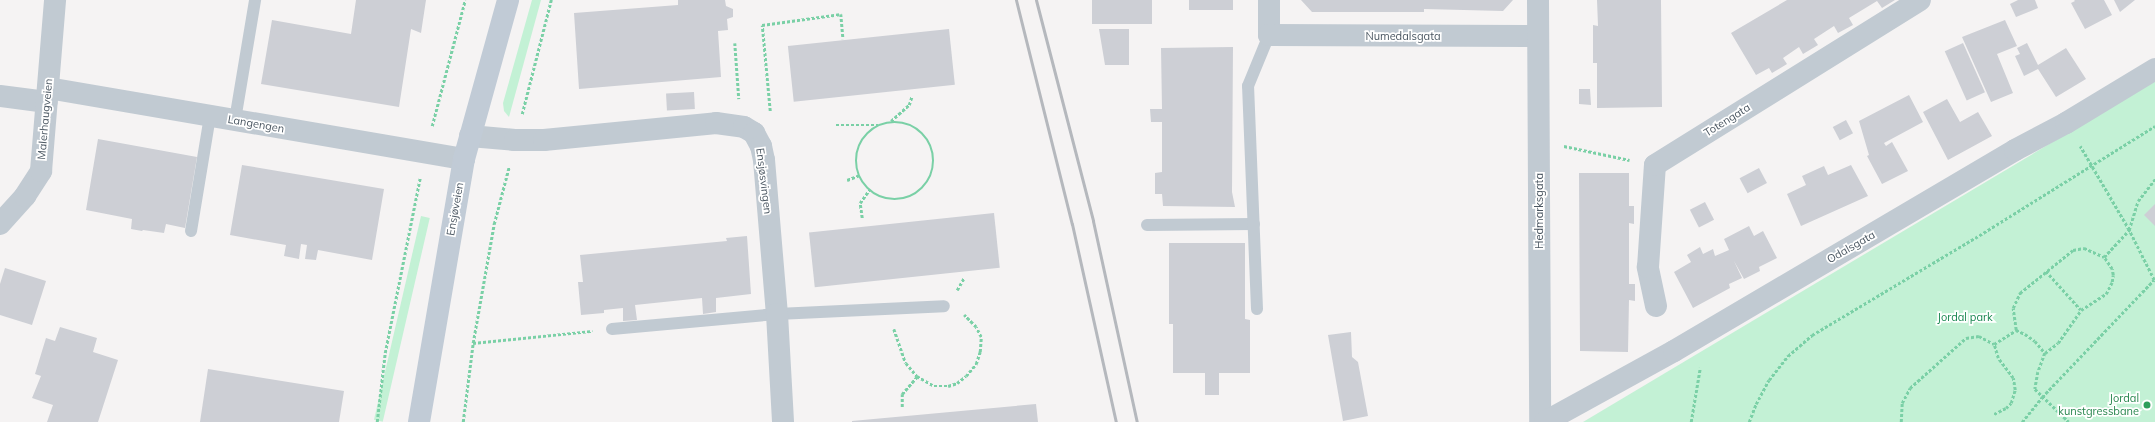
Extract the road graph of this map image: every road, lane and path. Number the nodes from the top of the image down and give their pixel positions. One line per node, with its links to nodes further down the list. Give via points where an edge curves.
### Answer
1 (55, 0): 14 (street, Malerhaugveien)
2 (255, 0): 20 (lane)
3 (464, 0): 27 (path)
4 (508, 0): 28 (main road, Ensjøveien)
5 (551, 0): 18 (path)
6 (1269, 0): 9 (street)
7 (1538, 0): 10 (street, Hedmarksgata)
8 (1920, 0): 32 (street, Totengata)
9 (1269, 36): 10 (street, Numedalsgata); 41 (lane, via 1248,86)
10 (1538, 36): 29 (street, Hedmarksgata)
11 (843, 39): 19 (path, via 840,14 762,25)
12 (735, 43): 23 (path, via 739,103)
13 (2155, 69): 22 (street, Odalsgata)
14 (48, 95): 15 (street, Langengen); 17 (street, Langengen); 40 (street, Malerhaugveien, via 41,171 25,196)
15 (0, 96)
16 (912, 96): 21 (path, via 909,105)
17 (210, 116): 20 (street, Langengen); 44 (lane)
18 (521, 116)
19 (770, 116)
20 (235, 120): 30 (street, Langengen)
21 (891, 122): 25 (path); 38 (path, via 904,122 916,127 926,136 935,159 933,172 922,188 906,198 893,200 880,197)
22 (2066, 123): 33 (path); 55 (street, Odalsgata, via 2015,150)
23 (736, 125): 28 (street, Ensjøsvingen, via 716,123 544,140); 51 (street, Ensjøsvingen, via 754,133 761,146)
24 (836, 125): 25 (path)
25 (879, 125): 34 (path, via 868,132 860,143 857,168)
26 (2155, 126): 33 (path)
27 (430, 133)
28 (470, 136): 30 (main road, Ensjøveien)
29 (1538, 140): 32 (path); 67 (street, Hedmarksgata)
30 (464, 159): 64 (main road, Ensjøveien)
31 (509, 164): 56 (path, via 494,224)
32 (1655, 165): 48 (street, via 1648,267)
33 (2092, 166): 43 (path); 70 (path, via 1812,335 1788,356 1769,380)
34 (860, 175): 36 (path); 38 (path)
35 (420, 176): 63 (path, via 385,353)
36 (847, 180)
37 (2155, 180): 43 (path, via 2138,201)
38 (869, 190): 39 (path, via 860,203)
39 (862, 218)
40 (0, 224)
41 (1254, 224): 42 (lane); 49 (lane)
42 (1148, 225)
43 (2129, 230): 45 (path); 60 (path, via 2154,280)
44 (191, 231)
45 (2104, 257): 46 (path, via 2090,249 2078,248 2066,254); 50 (path, via 2112,269 2111,287 2101,300)
46 (2046, 271): 50 (path); 54 (path, via 2020,293 2014,303)
47 (944, 306): 51 (lane); 59 (path, via 965,316 976,327 981,337 976,364 966,376 948,386 934,386)
48 (1656, 306)
49 (1257, 308)
50 (2081, 310): 58 (path, via 2058,343)
51 (777, 314): 53 (lane); 66 (street, Ensjøsvingen)
52 (892, 323): 59 (path, via 906,364)
53 (612, 329): 56 (path)
54 (2016, 330): 57 (path); 58 (path, via 2025,334)
55 (1706, 332): 68 (street, Odalsgata); 69 (path)
56 (473, 343): 65 (path)
57 (1994, 344): 62 (path, via 1998,358 2013,378 2015,390 2011,403); 71 (path, via 1979,336 1966,338 1910,388 1902,403)
58 (2046, 353): 60 (path, via 2034,384 2035,390)
59 (917, 376): 61 (path, via 902,394)
60 (2042, 397): 72 (path); 73 (path)
61 (902, 407)
62 (1994, 414)
63 (377, 422)
64 (419, 422)
65 (463, 422)
66 (783, 422)
67 (1540, 422)
68 (1545, 422)
69 (1691, 422)
70 (1749, 422)
71 (1901, 422)
72 (2022, 422)
73 (2069, 422)

